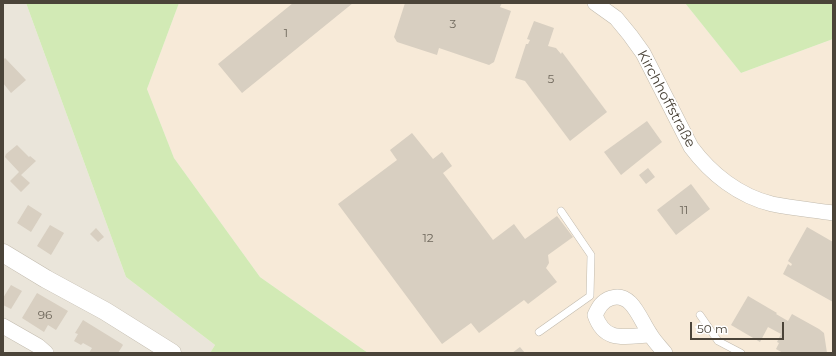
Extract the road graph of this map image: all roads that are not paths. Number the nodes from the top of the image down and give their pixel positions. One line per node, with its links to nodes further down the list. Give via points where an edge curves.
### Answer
1 (595, 3): 3 (street, Kirchhoffstraße, via 616,18 630,35 691,147 723,181 747,195 772,204)
2 (561, 211): 5 (lane, via 591,255)
3 (833, 213)
4 (3, 253): 11 (street, via 105,311)
5 (595, 300): 8 (lane); 9 (street, via 617,296 627,299); 9 (street, via 595,315 606,333 614,336)
6 (700, 315): 13 (lane, via 718,341)
7 (3, 326): 10 (street)
8 (539, 332)
9 (650, 335): 12 (street)
10 (46, 353)
11 (172, 353)
12 (665, 353)
13 (741, 353)

